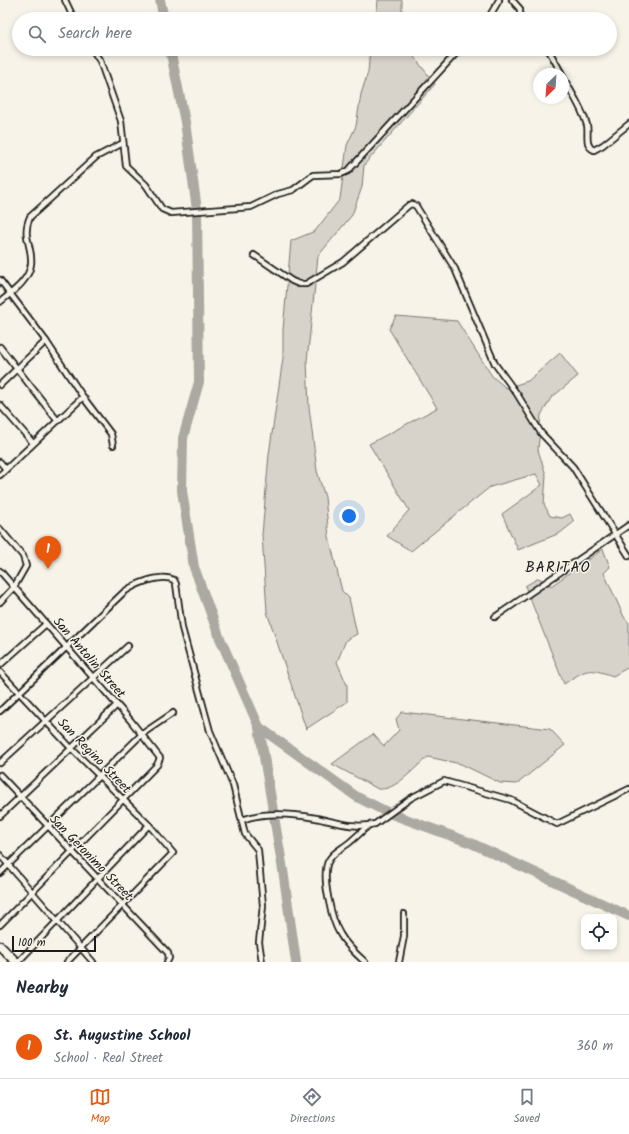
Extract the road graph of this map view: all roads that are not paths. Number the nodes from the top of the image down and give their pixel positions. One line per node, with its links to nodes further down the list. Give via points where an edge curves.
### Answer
1 (65, 0): 4 (street)
2 (499, 0): 5 (street)
3 (512, 0): 6 (street)
4 (71, 12)
5 (492, 12)
6 (520, 12)
7 (97, 56): 13 (street, via 121,121)
8 (454, 56): 13 (street, via 348,171 341,174 313,175 293,190 251,206 166,212 146,185 126,166)
9 (552, 56): 10 (street)
10 (558, 68)
11 (569, 89): 12 (street, via 588,126 588,144 591,149 603,145)
12 (629, 124)
13 (123, 143): 16 (street, via 96,157 30,217 25,234 31,258 30,268 22,283)
14 (254, 255): 32 (street, via 292,281 306,284 343,262 409,205 416,206 455,269 495,364 541,433 573,468)
15 (0, 280): 16 (street)
16 (10, 294): 17 (street); 18 (street)
17 (0, 302)
18 (46, 341): 20 (street); 22 (street)
19 (0, 347): 20 (street)
20 (16, 368): 21 (street); 24 (street)
21 (0, 385)
22 (83, 397): 24 (street); 26 (street, via 111,434)
23 (0, 405): 25 (street)
24 (57, 420): 25 (street)
25 (33, 443): 28 (street)
26 (113, 445)
27 (0, 462): 28 (street)
28 (6, 469): 29 (street)
29 (0, 475)
30 (629, 525): 32 (street)
31 (0, 529): 35 (street, via 25,561 24,571)
32 (615, 533): 33 (street); 37 (street)
33 (629, 556)
34 (0, 571): 35 (street, San Antolin Street)
35 (14, 587): 36 (street); 38 (street, San Antolin Street)
36 (0, 602)
37 (495, 617)
38 (46, 624): 39 (street, San Antolin Street); 41 (street)
39 (66, 646): 43 (street, San Antolin Street); 44 (street); 58 (street, via 133,586 168,578 175,582 182,628 210,731 233,785)
40 (128, 646): 43 (street)
41 (0, 665)
42 (0, 672): 44 (street, San Regino Street)
43 (93, 677): 45 (street, San Antolin Street); 48 (street)
44 (19, 692): 46 (street); 48 (street, San Regino Street)
45 (117, 705): 49 (street, San Antolin Street); 50 (street)
46 (0, 711)
47 (173, 713): 49 (street)
48 (46, 721): 50 (street, San Regino Street); 51 (street)
49 (142, 734): 53 (street); 56 (street, San Antolin Street, via 160,760)
50 (71, 748): 53 (street, San Regino Street); 55 (street)
51 (0, 764)
52 (0, 775): 55 (street, San Geronimo Street)
53 (99, 776): 56 (street, San Regino Street); 60 (street)
54 (629, 789): 61 (street, via 557,824 511,800 444,781 426,789 375,824)
55 (20, 796): 57 (street); 60 (street, San Geronimo Street)
56 (122, 800): 59 (street, San Regino Street); 62 (street)
57 (0, 816)
58 (242, 820): 61 (street, via 256,816 290,816 316,818 352,826); 78 (street, via 245,834 258,850 260,861 263,916 259,942)
59 (149, 825): 66 (street); 68 (street, San Regino Street, via 173,853)
60 (47, 826): 62 (street, San Geronimo Street); 64 (street)
61 (368, 826): 79 (street, via 334,854 326,869 331,908 339,933)
62 (72, 852): 66 (street, San Geronimo Street); 67 (street)
63 (0, 855): 64 (street)
64 (8, 865): 65 (street); 67 (street)
65 (0, 873)
66 (97, 878): 68 (street, San Geronimo Street); 70 (street)
67 (32, 892): 70 (street); 71 (street)
68 (122, 905): 73 (street); 77 (street, San Geronimo Street, via 169,955)
69 (404, 914): 80 (street, via 404,936)
70 (57, 920): 73 (street); 74 (street)
71 (0, 925)
72 (0, 946): 74 (highway)
73 (81, 947): 75 (street); 76 (street)
74 (17, 962)
75 (67, 962)
76 (93, 962)
77 (167, 962)
78 (262, 962)
79 (365, 962)
80 (399, 962)

